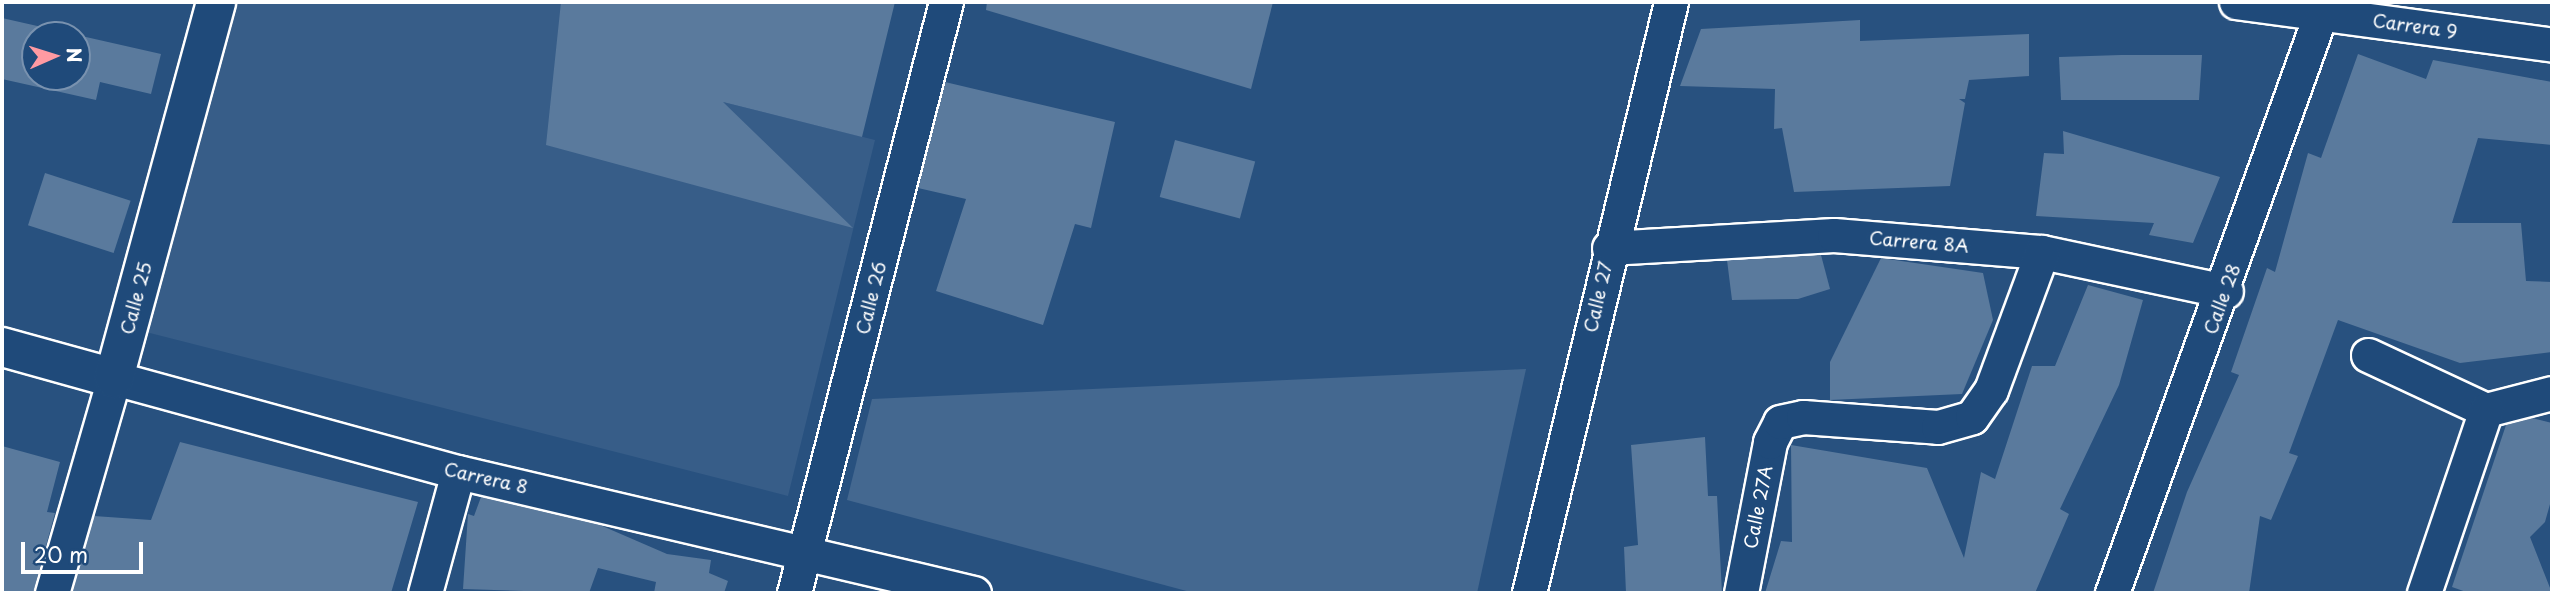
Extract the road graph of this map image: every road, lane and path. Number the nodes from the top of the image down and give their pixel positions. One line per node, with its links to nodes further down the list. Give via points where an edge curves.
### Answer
1 (216, 2): 12 (main road, Calle 25)
2 (946, 2): 16 (street, Calle 26)
3 (1671, 2): 7 (street, Calle 27)
4 (2236, 2): 5 (street, Carrera 9)
5 (2323, 7): 6 (street, Carrera 9); 9 (street, Calle 28)
6 (2552, 45)
7 (1609, 248): 8 (street, Carrera 8A, via 1834,235); 21 (street, Calle 27)
8 (2042, 252): 9 (street, Carrera 8A); 22 (street, Calle 27A, via 1991,390 1972,417 1938,428 1803,417 1780,422 1770,442)
9 (2226, 291): 23 (street, Calle 28)
10 (2, 347): 12 (main road, Carrera 8)
11 (2368, 355): 14 (street)
12 (114, 378): 15 (street, Carrera 8); 17 (street, Calle 25)
13 (2552, 393): 14 (street)
14 (2486, 410): 24 (street)
15 (458, 472): 16 (street, Carrera 8); 18 (street)
16 (806, 551): 19 (street, Calle 26); 20 (street, Carrera 8)
17 (52, 593)
18 (425, 593)
19 (794, 593)
20 (974, 593)
21 (1529, 593)
22 (1741, 593)
23 (2112, 593)
24 (2424, 593)

